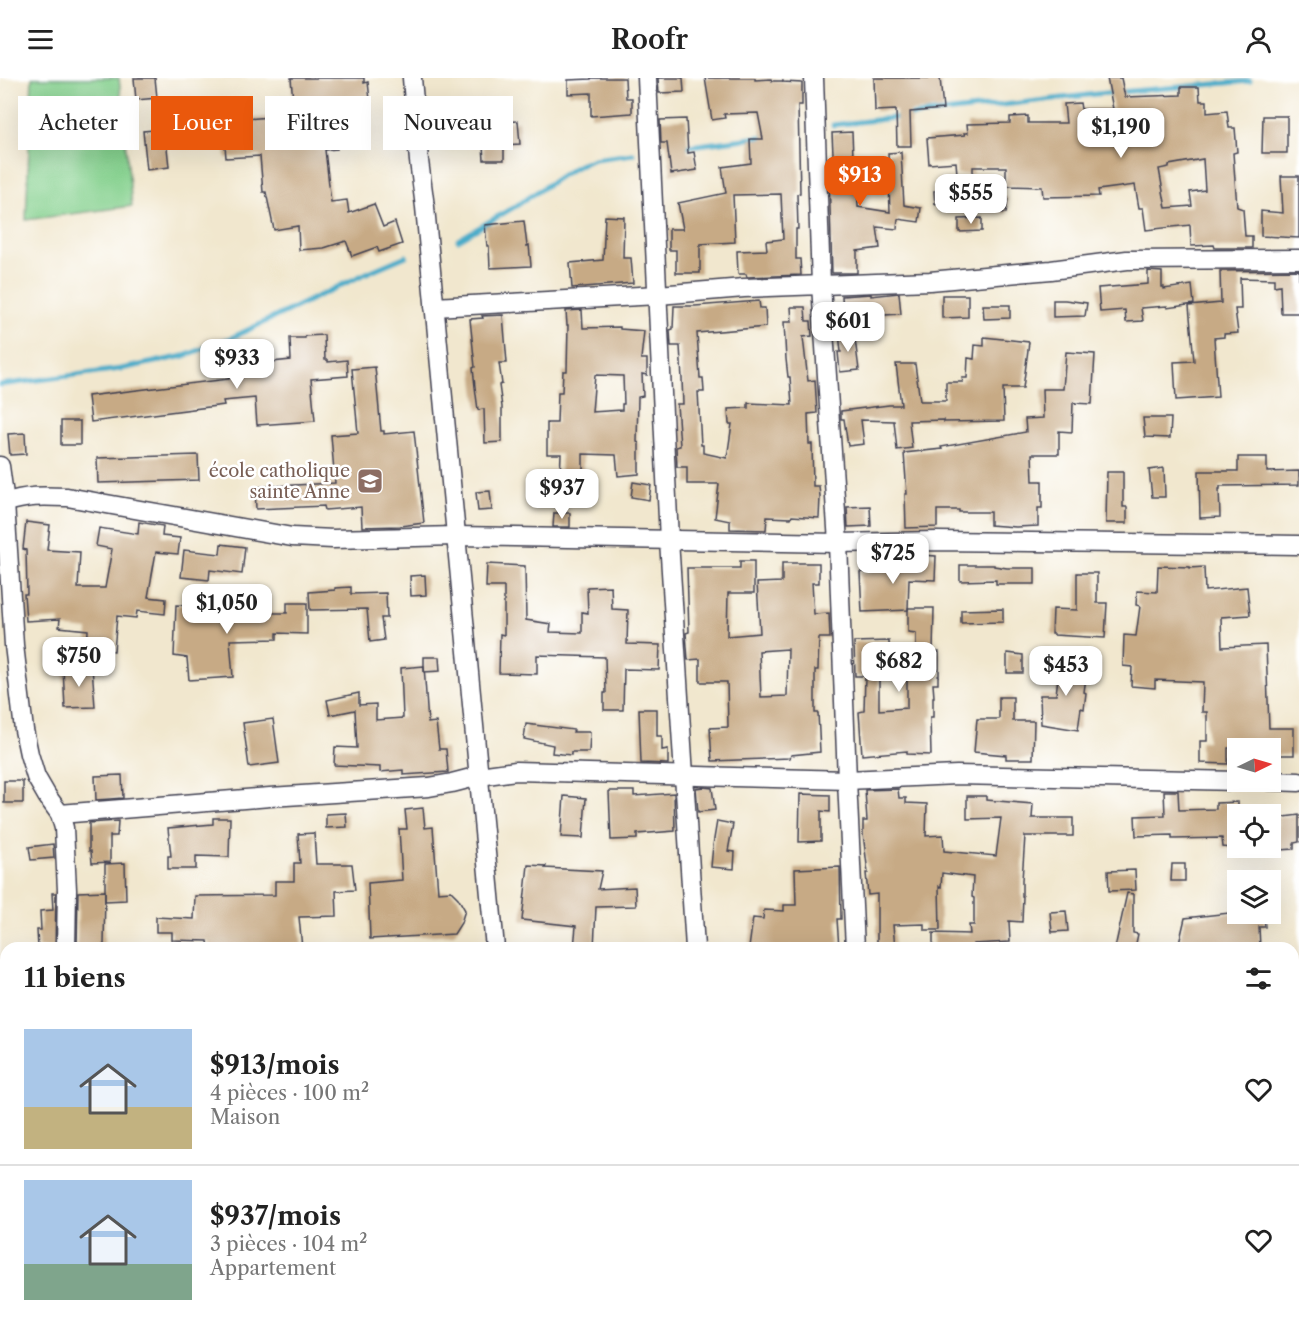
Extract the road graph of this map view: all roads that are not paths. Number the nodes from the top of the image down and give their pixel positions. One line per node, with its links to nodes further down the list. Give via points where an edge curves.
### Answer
1 (412, 78): 7 (street)
2 (647, 78): 6 (street)
3 (814, 78): 5 (street)
4 (1299, 259): 5 (street, via 1127,260 930,281)
5 (822, 285): 6 (street); 12 (street)
6 (658, 295): 7 (street); 11 (street)
7 (434, 307): 10 (street)
8 (0, 466): 9 (street)
9 (5, 502): 10 (street, via 41,495 67,497 292,537); 20 (street, via 24,729 36,777)
10 (456, 536): 11 (street); 14 (street)
11 (669, 540): 12 (street); 15 (street)
12 (838, 543): 13 (street); 16 (street)
13 (1299, 545)
14 (479, 776): 15 (street, via 516,771); 20 (street, via 418,788); 22 (street)
15 (684, 776): 16 (street); 23 (street)
16 (847, 780): 17 (street, via 957,775); 24 (street)
17 (1227, 781)
18 (1281, 781): 19 (street)
19 (1299, 782)
20 (60, 814): 21 (street, via 66,851)
21 (66, 942)
22 (494, 942)
23 (695, 942)
24 (855, 942)

